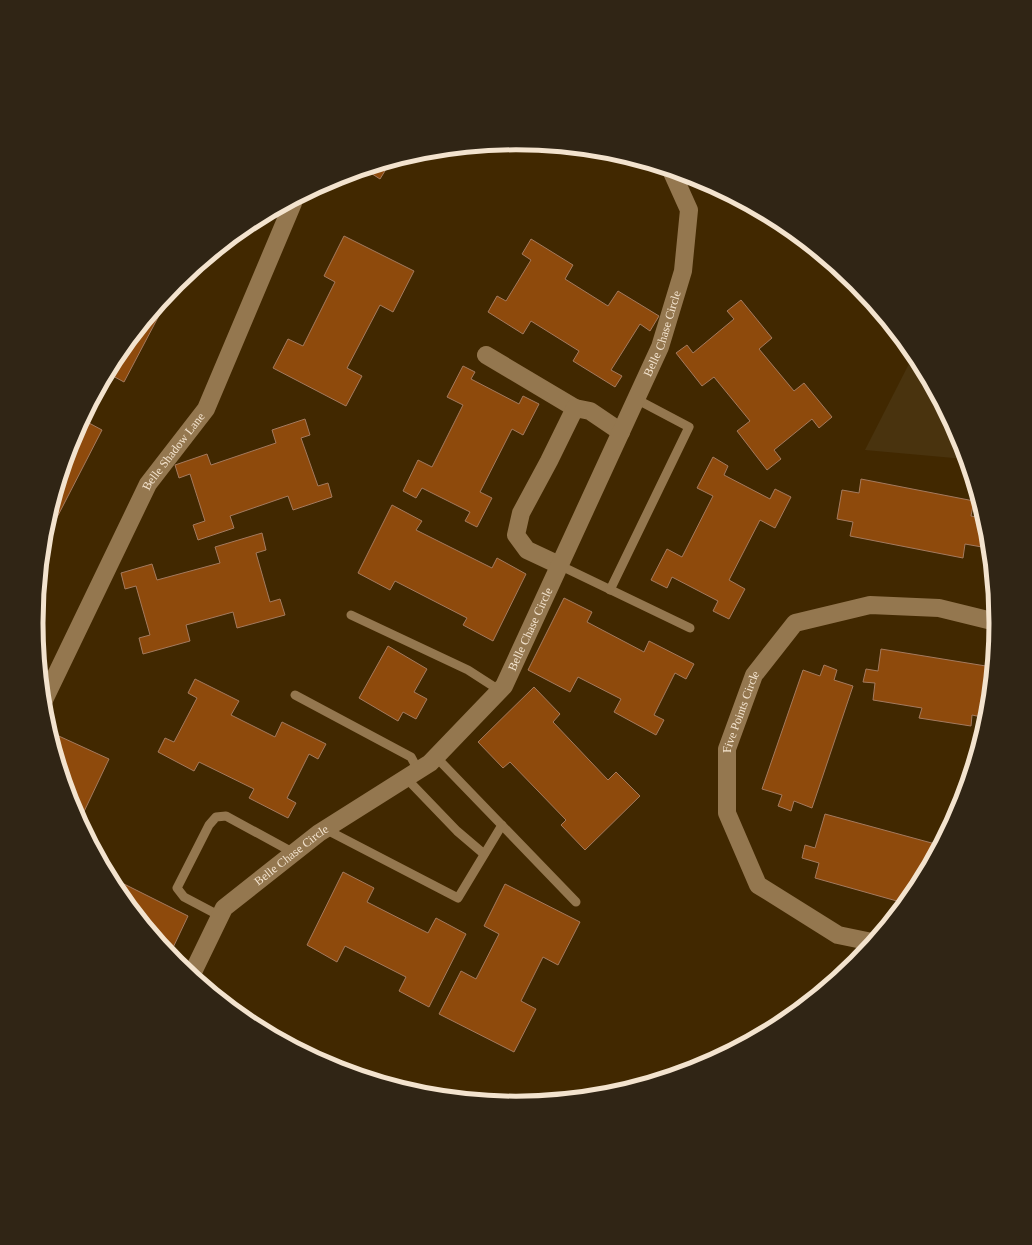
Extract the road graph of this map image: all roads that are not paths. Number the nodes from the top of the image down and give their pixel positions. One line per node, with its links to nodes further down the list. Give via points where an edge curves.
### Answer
1 (674, 177): 4 (street, Belle Chase Circle, via 688,210 683,271 660,347)
2 (293, 206): 13 (street, Belle Shadow Lane, via 206,409 148,484)
3 (486, 355): 5 (street)
4 (636, 399): 6 (street, Belle Chase Circle); 8 (lane, via 689,427)
5 (575, 408): 6 (street, via 590,411); 7 (street, via 521,513 516,535 528,550)
6 (621, 432): 7 (street, Belle Chase Circle)
7 (559, 565): 8 (lane); 12 (street, Belle Chase Circle, via 504,686)
8 (610, 590): 11 (lane)
9 (351, 615): 12 (lane, via 468,670)
10 (989, 616): 23 (street, Five Points Circle, via 939,608 870,605 795,623 754,676 727,749 727,813 758,885 838,935)
11 (690, 628)
12 (499, 690): 15 (street, Belle Chase Circle)
13 (48, 691)
14 (295, 695): 16 (lane, via 410,757)
15 (436, 756): 16 (street, Belle Chase Circle); 17 (lane)
16 (412, 774): 18 (street, Belle Chase Circle); 20 (lane, via 457,831)
17 (502, 825): 20 (lane); 21 (lane)
18 (325, 829): 19 (street, Belle Chase Circle); 20 (lane, via 458,898)
19 (294, 853): 22 (street, Belle Chase Circle, via 224,908); 22 (lane, via 226,816 216,817 209,824 177,888 184,897)
20 (484, 854)
21 (576, 902)
22 (220, 916): 24 (street, Belle Chase Circle)
23 (866, 941)
24 (194, 969)

